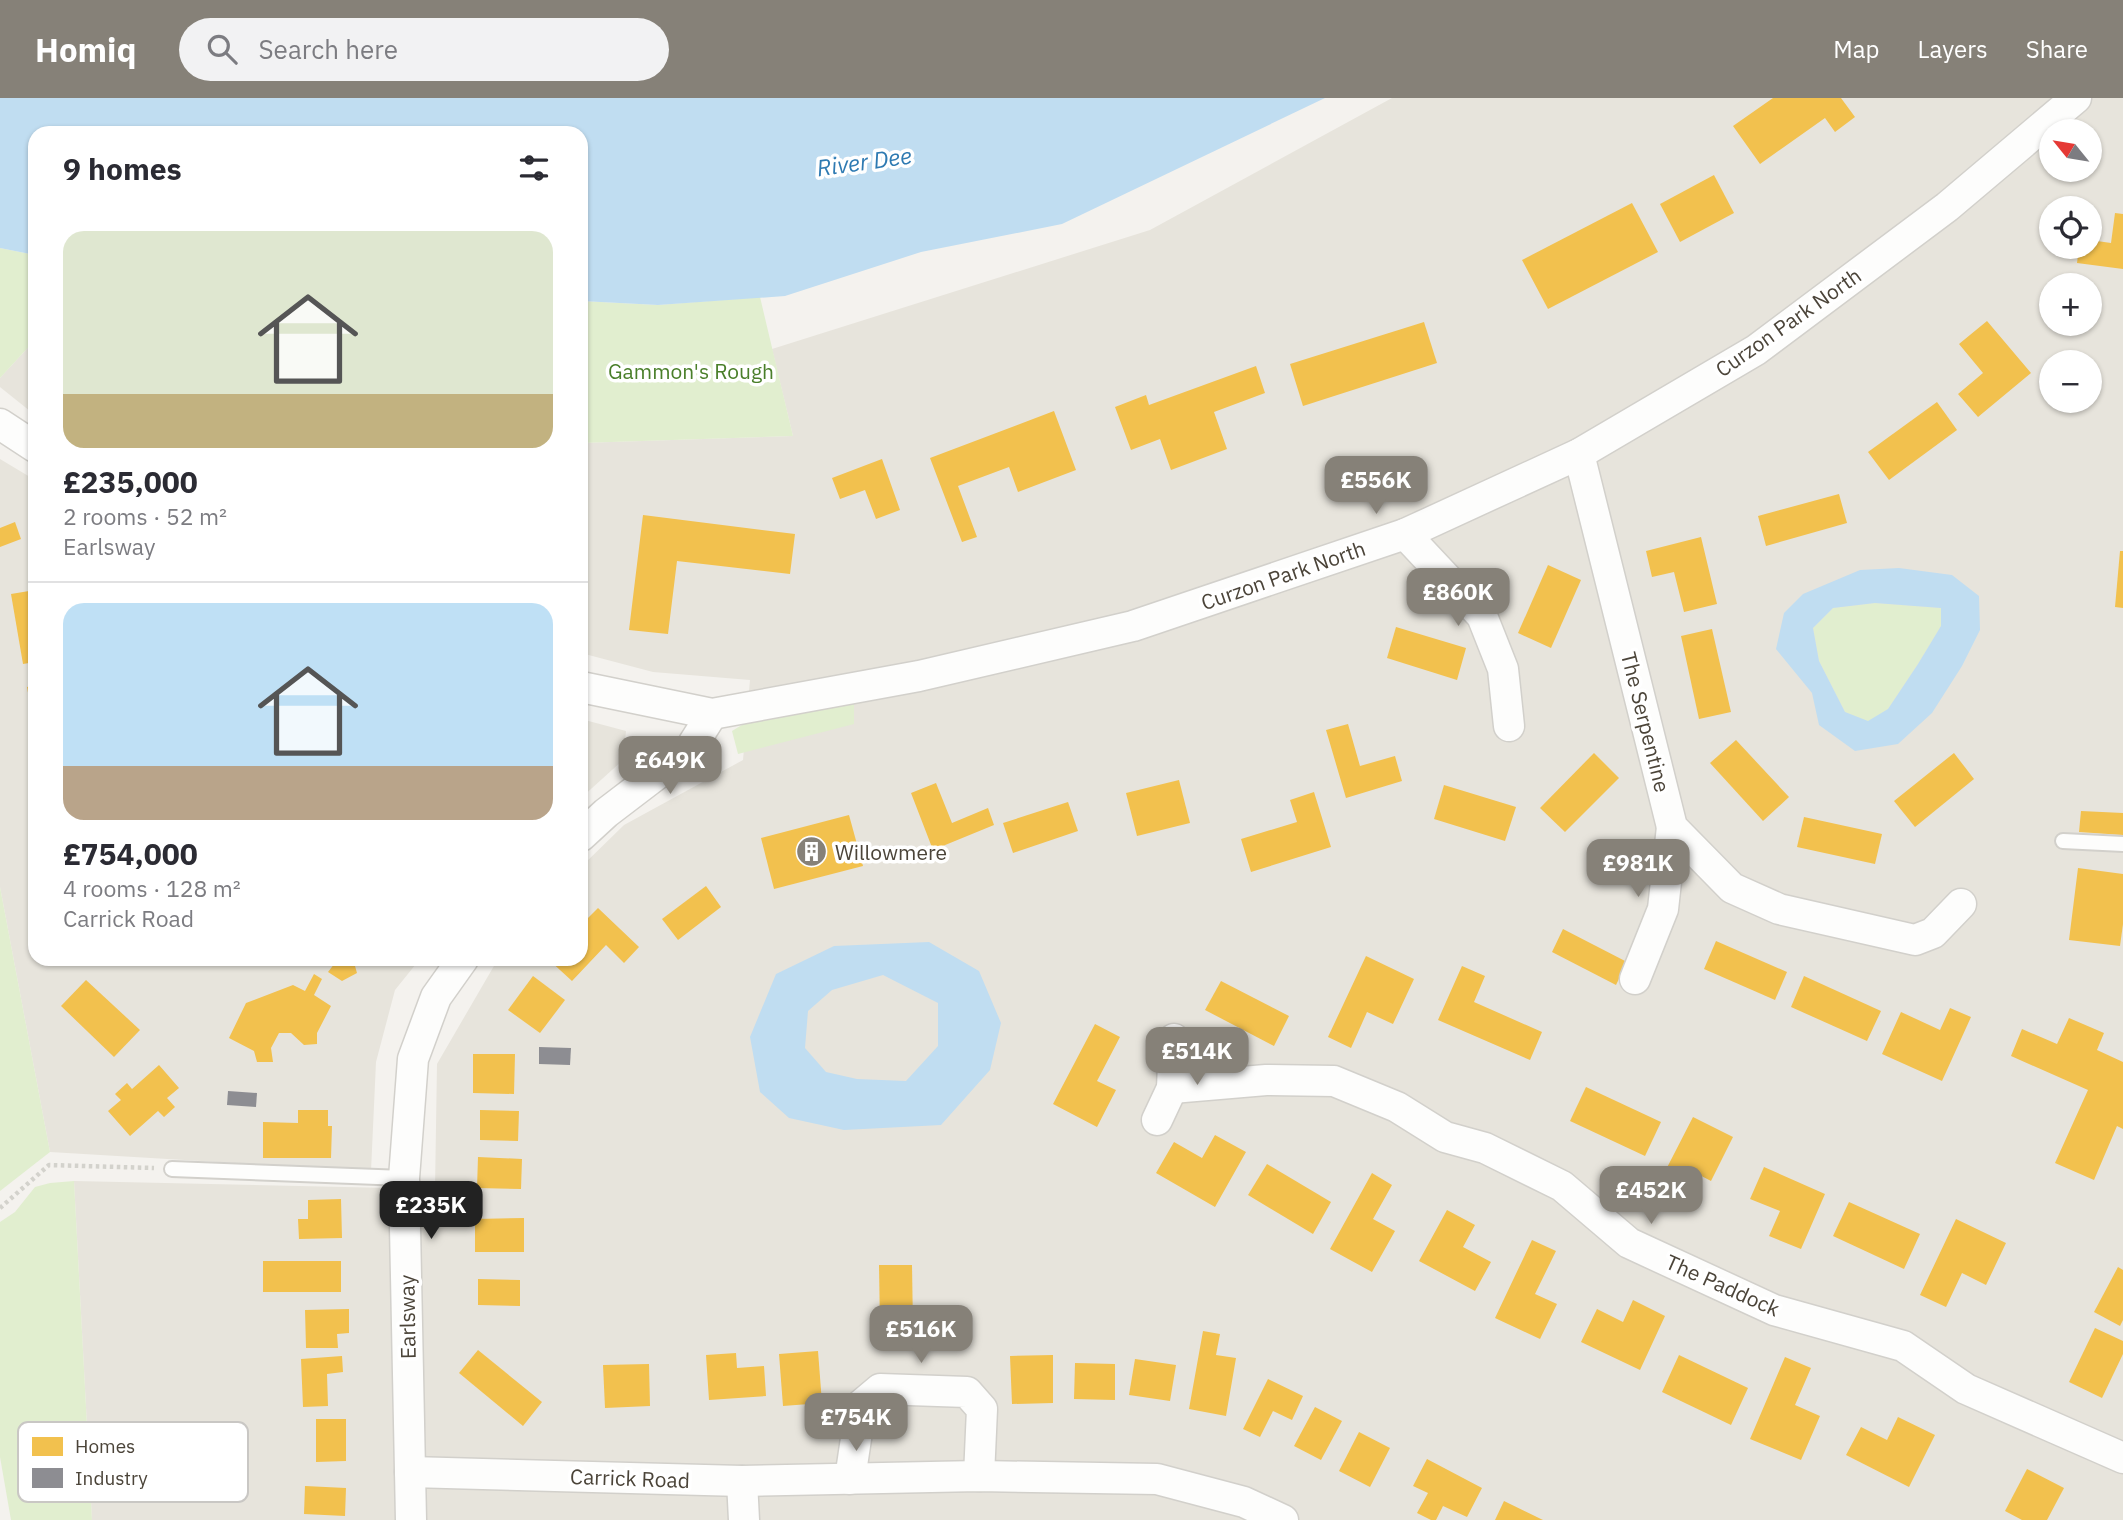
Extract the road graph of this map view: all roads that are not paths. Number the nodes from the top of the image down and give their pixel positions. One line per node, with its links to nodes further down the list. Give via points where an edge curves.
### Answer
1 (2076, 98): 4 (street, Curzon Park North, via 1947,207 1756,350)
2 (0, 424): 3 (street)
3 (28, 442)
4 (1580, 454): 5 (street, Curzon Park North); 9 (street, The Serpentine)
5 (1405, 534): 7 (street, Curzon Park North, via 1133,626 919,676); 8 (street, via 1482,616 1503,669)
6 (588, 688): 7 (street, Curzon Park North)
7 (712, 714): 10 (street, via 690,749)
8 (1509, 726)
9 (1672, 827): 13 (street, via 1732,888 1779,909 1915,940 1933,933); 15 (street, via 1662,909)
10 (588, 830)
11 (2063, 841): 12 (lane)
12 (2123, 844)
13 (1961, 904)
14 (458, 966): 20 (street, Earlsway, via 436,998 413,1059)
15 (1635, 979)
16 (1174, 1039): 17 (street)
17 (1172, 1087): 18 (street); 21 (street, The Paddock, via 1266,1080 1334,1081 1398,1107 1445,1137 1485,1148 1562,1186 1629,1244 1774,1310 1903,1346 1966,1389)
18 (1157, 1120)
19 (172, 1169): 20 (lane)
20 (404, 1178): 22 (street, Earlsway)
21 (2123, 1458)
22 (410, 1472): 25 (street, Carrick Road); 26 (street, Earlsway)
23 (979, 1476): 24 (street, Carrick Road); 24 (street, via 982,1409 967,1392 880,1390 860,1405); 28 (street, Carrick Road, via 1157,1479 1244,1503)
24 (850, 1479): 25 (street, Carrick Road)
25 (742, 1481): 27 (street)
26 (411, 1520)
27 (744, 1520)
28 (1283, 1520)

